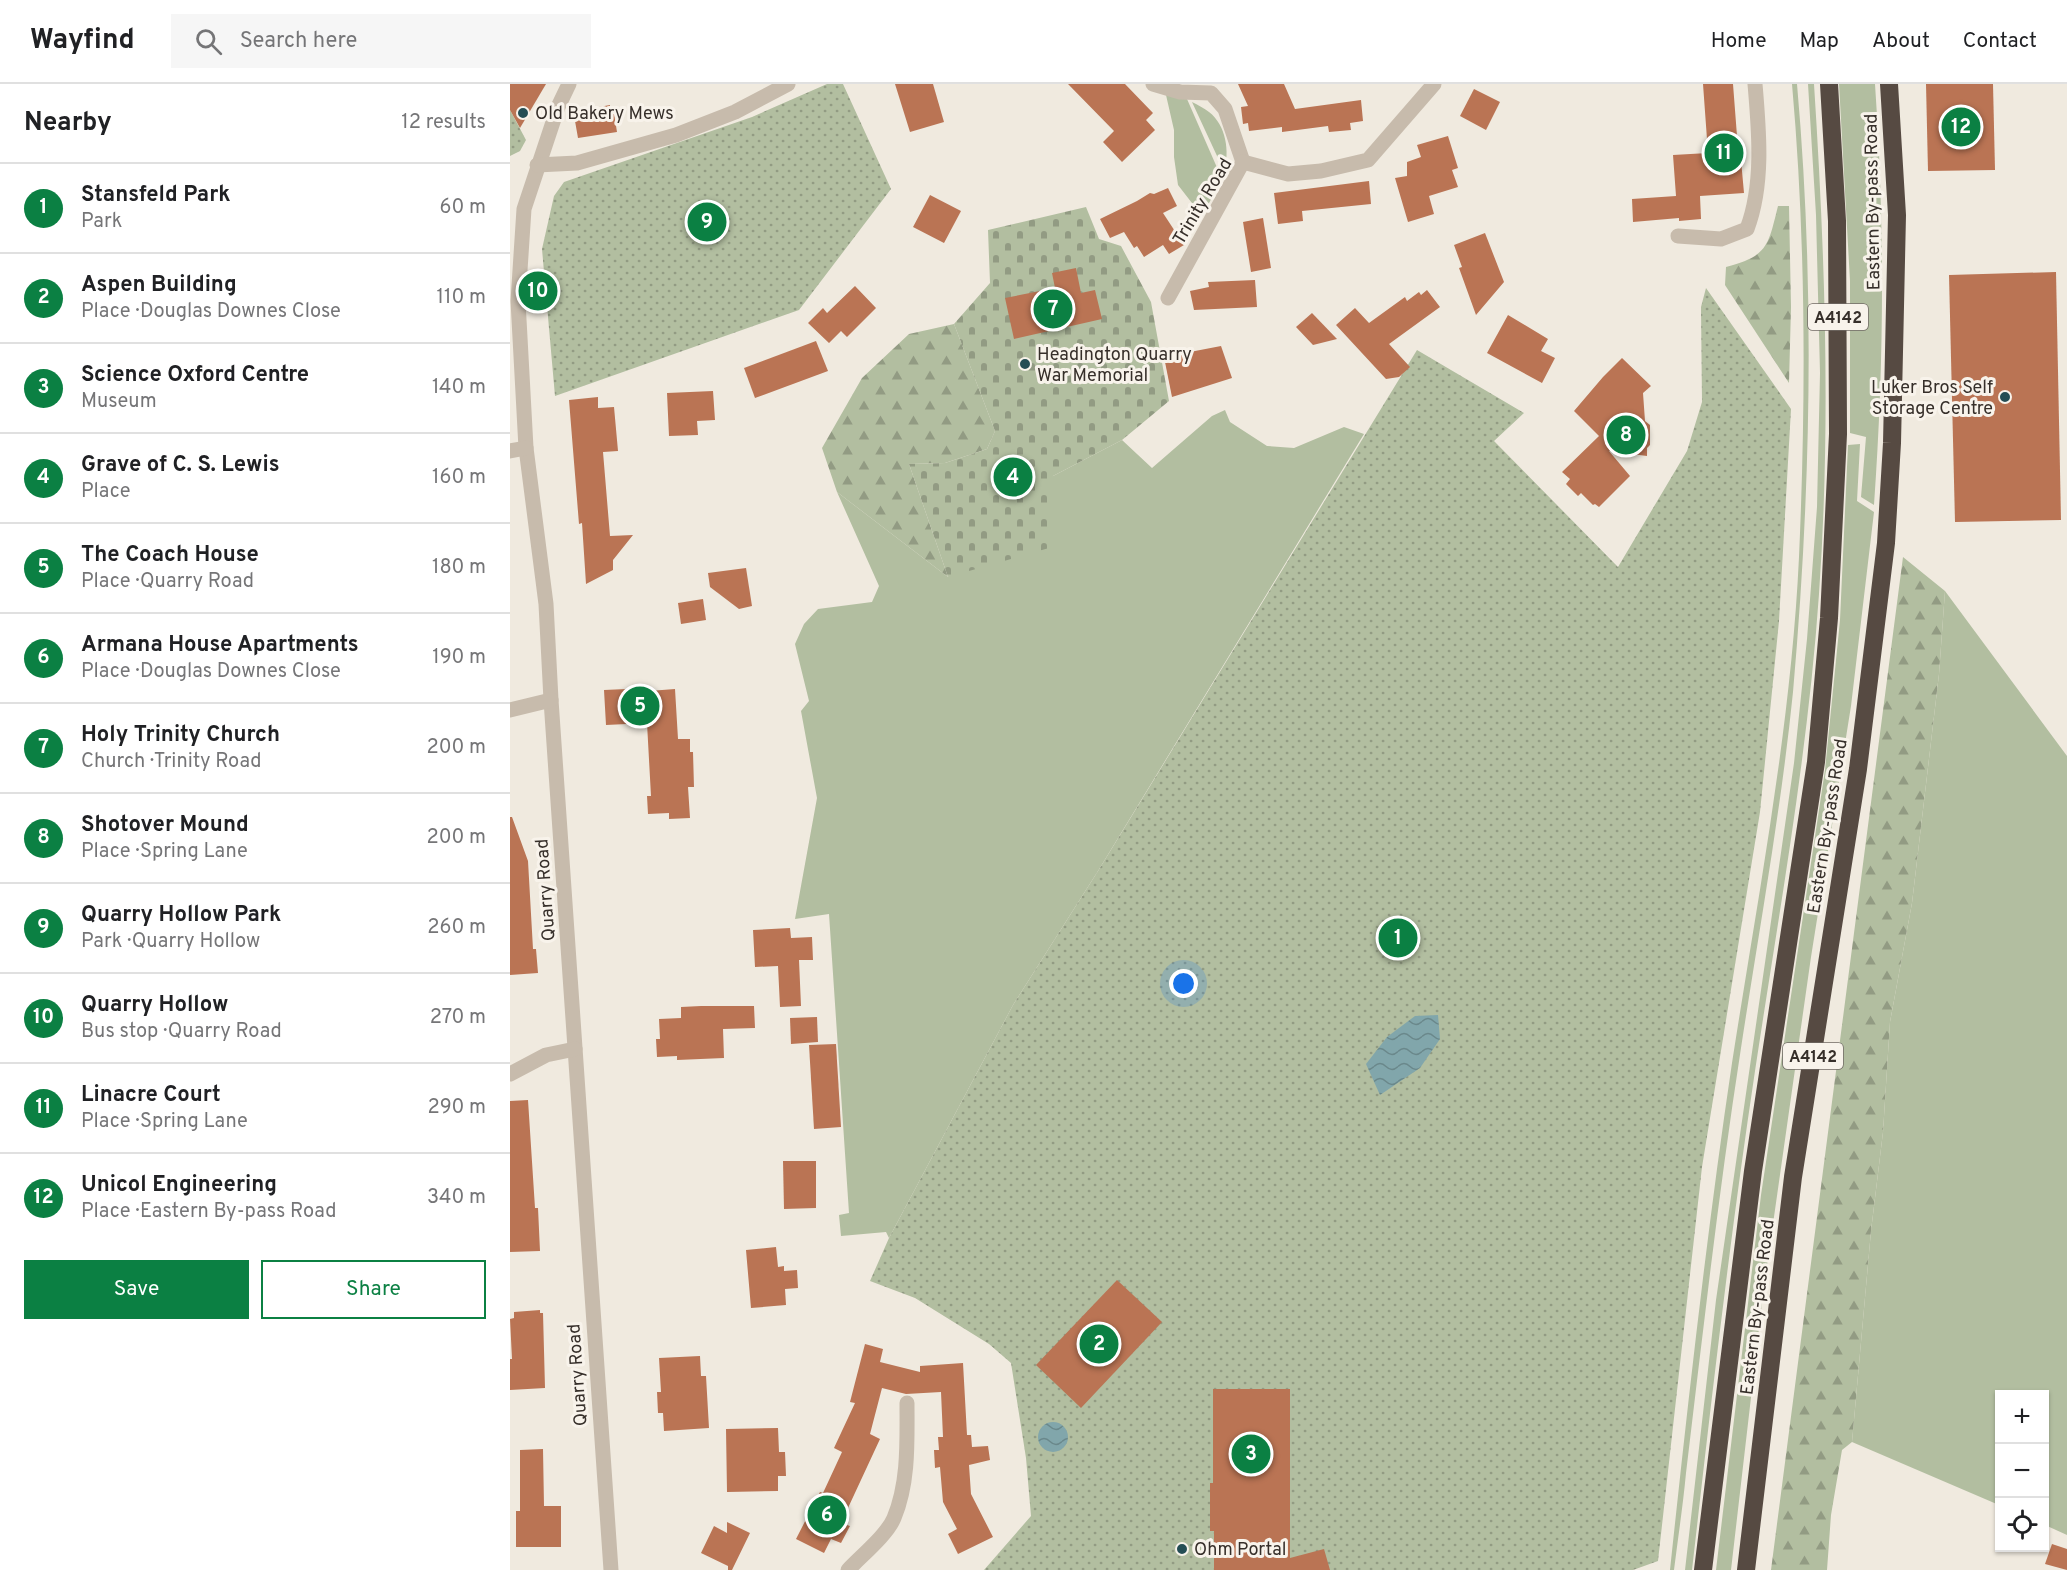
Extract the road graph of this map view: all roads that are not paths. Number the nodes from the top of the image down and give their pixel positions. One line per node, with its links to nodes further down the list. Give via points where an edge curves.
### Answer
1 (569, 84): 9 (street, Quarry Road)
2 (788, 84): 9 (street, via 735,112 676,135 576,163)
3 (1153, 84): 8 (street, via 1180,92 1211,93 1225,108)
4 (1434, 84): 8 (street, Trinity Road, via 1368,160 1288,174)
5 (1755, 84): 11 (street, via 1758,165 1753,214 1747,229 1721,239)
6 (1829, 84): 22 (highway, Eastern By-pass Road / A4142, via 1837,221 1838,398 1829,618 1816,762 1753,1171)
7 (1890, 84): 23 (highway, Eastern By-pass Road / A4142, via 1897,215 1886,543 1858,769 1793,1177)
8 (1243, 162): 12 (street, Trinity Road)
9 (537, 165): 10 (street, Quarry Road)
10 (517, 207): 13 (street, Quarry Road)
11 (1678, 236)
12 (1168, 298)
13 (526, 448): 14 (street); 15 (street, Quarry Road, via 546,604)
14 (510, 451)
15 (551, 700): 16 (street); 17 (street, Quarry Road)
16 (510, 710)
17 (575, 1049): 18 (street, via 546,1055); 20 (street, Quarry Road)
18 (510, 1074)
19 (907, 1403): 21 (street, via 906,1472 894,1519)
20 (610, 1570)
21 (848, 1570)
22 (1703, 1570)
23 (1746, 1570)

